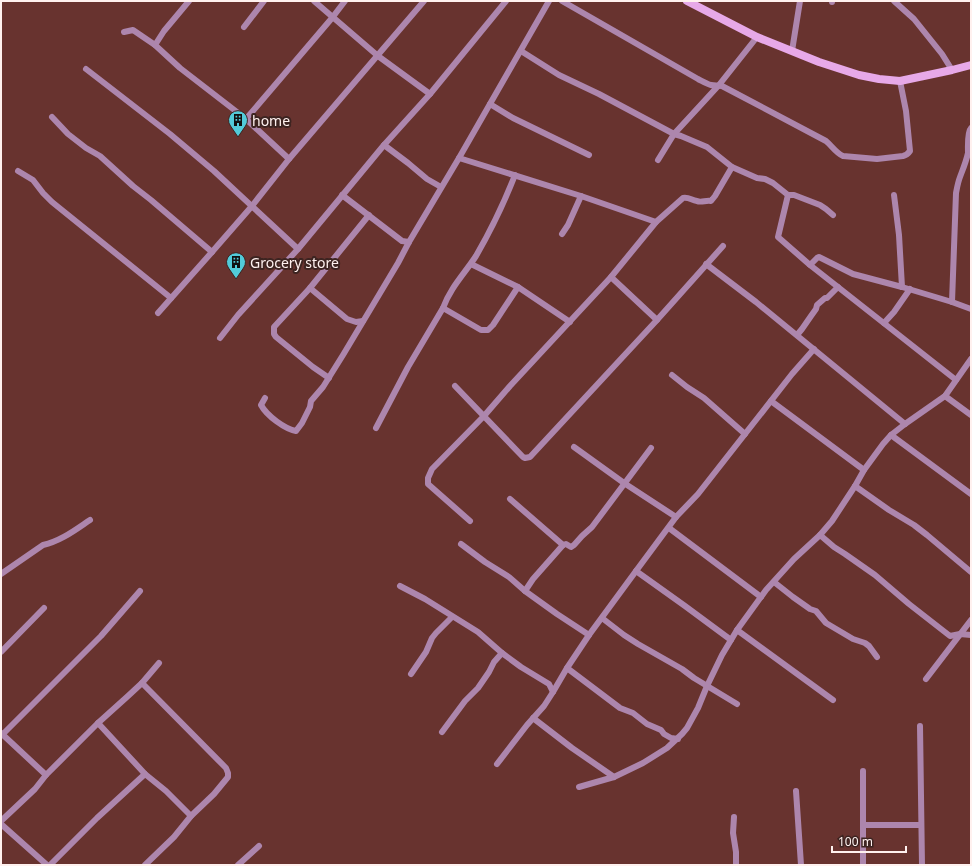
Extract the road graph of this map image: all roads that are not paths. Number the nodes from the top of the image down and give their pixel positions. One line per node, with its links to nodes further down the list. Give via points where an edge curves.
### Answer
1 (189, 1): 16 (street)
2 (264, 1): 13 (street)
3 (314, 1): 12 (street)
4 (345, 1): 12 (street)
5 (424, 1): 19 (street)
6 (506, 1): 25 (street)
7 (549, 1): 17 (street)
8 (562, 1): 24 (street, via 698,79 714,86)
9 (687, 1): 15 (street)
10 (800, 1): 18 (street)
11 (894, 1): 22 (street, via 914,19)
12 (332, 18): 19 (street); 28 (street)
13 (244, 27)
14 (124, 32): 16 (street, via 133,30)
15 (757, 37): 18 (street); 24 (street)
16 (155, 45): 28 (street, via 180,68)
17 (520, 51): 26 (street); 30 (street, via 559,75)
18 (792, 51): 23 (street, via 859,75)
19 (378, 56): 25 (street); 34 (street)
20 (971, 65): 22 (street)
21 (86, 69): 44 (street, via 170,134)
22 (952, 70): 23 (street)
23 (900, 81): 24 (street, via 910,151 904,156 877,159 843,156 826,141)
24 (719, 85): 30 (street)
25 (430, 94): 31 (street)
26 (490, 104): 32 (street); 33 (street)
27 (52, 117): 52 (street, via 68,134 100,156)
28 (246, 119): 34 (street)
29 (971, 128): 63 (street, via 968,134 966,161 956,193)
30 (674, 134): 35 (street); 36 (street, via 707,147)
31 (384, 145): 39 (street); 40 (street)
32 (589, 155)
33 (459, 158): 38 (street); 39 (street)
34 (289, 159): 44 (street)
35 (658, 160)
36 (732, 167): 41 (street, via 773,183); 47 (street, via 711,201 698,202 689,197 683,198)
37 (18, 171): 62 (street, via 33,180 52,202)
38 (515, 175): 43 (street); 53 (street, via 498,216)
39 (441, 187): 49 (street)
40 (342, 195): 45 (street); 51 (street)
41 (788, 195): 46 (street, via 820,205); 55 (street, via 778,237)
42 (894, 195): 59 (street)
43 (581, 196): 47 (street); 48 (street)
44 (252, 206): 51 (street); 52 (street)
45 (369, 215): 49 (street, via 402,241); 60 (street)
46 (833, 215)
47 (656, 222): 56 (street)
48 (562, 234)
49 (409, 242): 67 (street)
50 (723, 246): 54 (street)
51 (298, 249): 72 (street)
52 (212, 252): 62 (street)
53 (471, 264): 57 (street); 64 (street, via 459,279)
54 (706, 264): 68 (street); 71 (street)
55 (810, 265): 58 (street); 59 (street, via 819,257 853,274)
56 (611, 277): 68 (street); 69 (street)
57 (518, 287): 64 (street, via 488,330 481,330); 69 (street)
58 (838, 287): 70 (street); 71 (street, via 817,305)
59 (902, 287): 61 (street)
60 (310, 288): 67 (street, via 348,319 356,322); 76 (street, via 274,327 274,334)
61 (910, 289): 63 (street); 70 (street)
62 (171, 298): 66 (street)
63 (952, 302): 65 (street)
64 (443, 308): 85 (street)
65 (971, 309)
66 (158, 313)
67 (363, 320): 76 (street)
68 (657, 320): 83 (street, via 530,457 523,457)
69 (570, 322): 83 (street)
70 (884, 323): 77 (street)
71 (797, 335): 73 (street)
72 (220, 338)
73 (814, 349): 81 (street); 84 (street)
74 (971, 359): 77 (street)
75 (672, 375): 86 (street, via 704,398)
76 (329, 378): 80 (street, via 311,401 296,431 272,418 264,410 261,405)
77 (956, 380): 79 (street)
78 (455, 386): 83 (street)
79 (945, 396): 82 (street); 84 (street)
80 (265, 398)
81 (771, 401): 86 (street); 90 (street)
82 (971, 415)
83 (484, 416): 97 (street, via 432,469 428,478 428,484)
84 (904, 424): 87 (street)
85 (376, 428)
86 (745, 434): 95 (street, via 698,494)
87 (891, 435): 90 (street); 93 (street)
88 (574, 447): 91 (street)
89 (651, 448): 91 (street)
90 (864, 470): 92 (street)
91 (624, 483): 95 (street); 101 (street, via 592,527 571,547)
92 (855, 486): 99 (street); 103 (street, via 914,525)
93 (971, 494)
94 (510, 499): 101 (street)
95 (676, 517): 98 (street)
96 (90, 520): 104 (street, via 62,539 43,545)
97 (470, 521)
98 (669, 528): 102 (street); 109 (street)
99 (820, 535): 105 (street, via 794,558); 115 (street, via 875,575 950,636)
100 (461, 544): 107 (street)
101 (563, 544): 107 (street)
102 (636, 571): 112 (street); 118 (street)
103 (971, 572)
104 (1, 574)
105 (774, 582): 109 (street); 121 (street, via 816,611 826,623 853,639 865,642)
106 (400, 586): 111 (street)
107 (525, 591): 116 (street)
108 (140, 592): 137 (street, via 101,636)
109 (761, 598): 114 (street)
110 (44, 608): 119 (street)
111 (452, 617): 120 (street, via 478,632); 124 (street, via 432,638)
112 (602, 618): 116 (street); 129 (street, via 624,635)
113 (971, 620): 115 (street)
114 (737, 630): 118 (street); 131 (street)
115 (960, 634): 117 (street); 125 (street)
116 (589, 635): 123 (street)
117 (971, 635)
118 (731, 640): 129 (street)
119 (1, 652)
120 (502, 653): 128 (street); 136 (street, via 478,688)
121 (877, 657)
122 (159, 663): 126 (street)
123 (567, 668): 127 (street); 138 (street, via 620,708 633,713 671,738)
124 (411, 674)
125 (926, 679)
126 (142, 682): 134 (street); 146 (street, via 226,768 228,777)
127 (558, 683): 128 (street); 130 (street)
128 (549, 684): 130 (street)
129 (707, 686): 132 (street); 138 (street, via 698,708)
130 (553, 692): 133 (street)
131 (833, 700)
132 (737, 704)
133 (533, 718): 139 (street); 143 (street)
134 (98, 723): 141 (street); 142 (street)
135 (920, 726): 151 (street)
136 (442, 732)
137 (2, 734): 142 (street)
138 (678, 739): 143 (street, via 659,754)
139 (497, 764)
140 (863, 771): 150 (street)
141 (145, 774): 146 (street); 153 (street)
142 (46, 775): 148 (street)
143 (614, 777): 144 (street)
144 (579, 787)
145 (796, 791): 157 (street)
146 (191, 816): 154 (street)
147 (734, 817): 156 (street)
148 (1, 821)
149 (1, 824): 153 (street)
150 (864, 825): 151 (street); 158 (street)
151 (921, 825): 159 (street)
152 (259, 846): 155 (street)
153 (48, 865)
154 (145, 865)
155 (238, 865)
156 (736, 865)
157 (800, 865)
158 (863, 865)
159 (922, 865)

